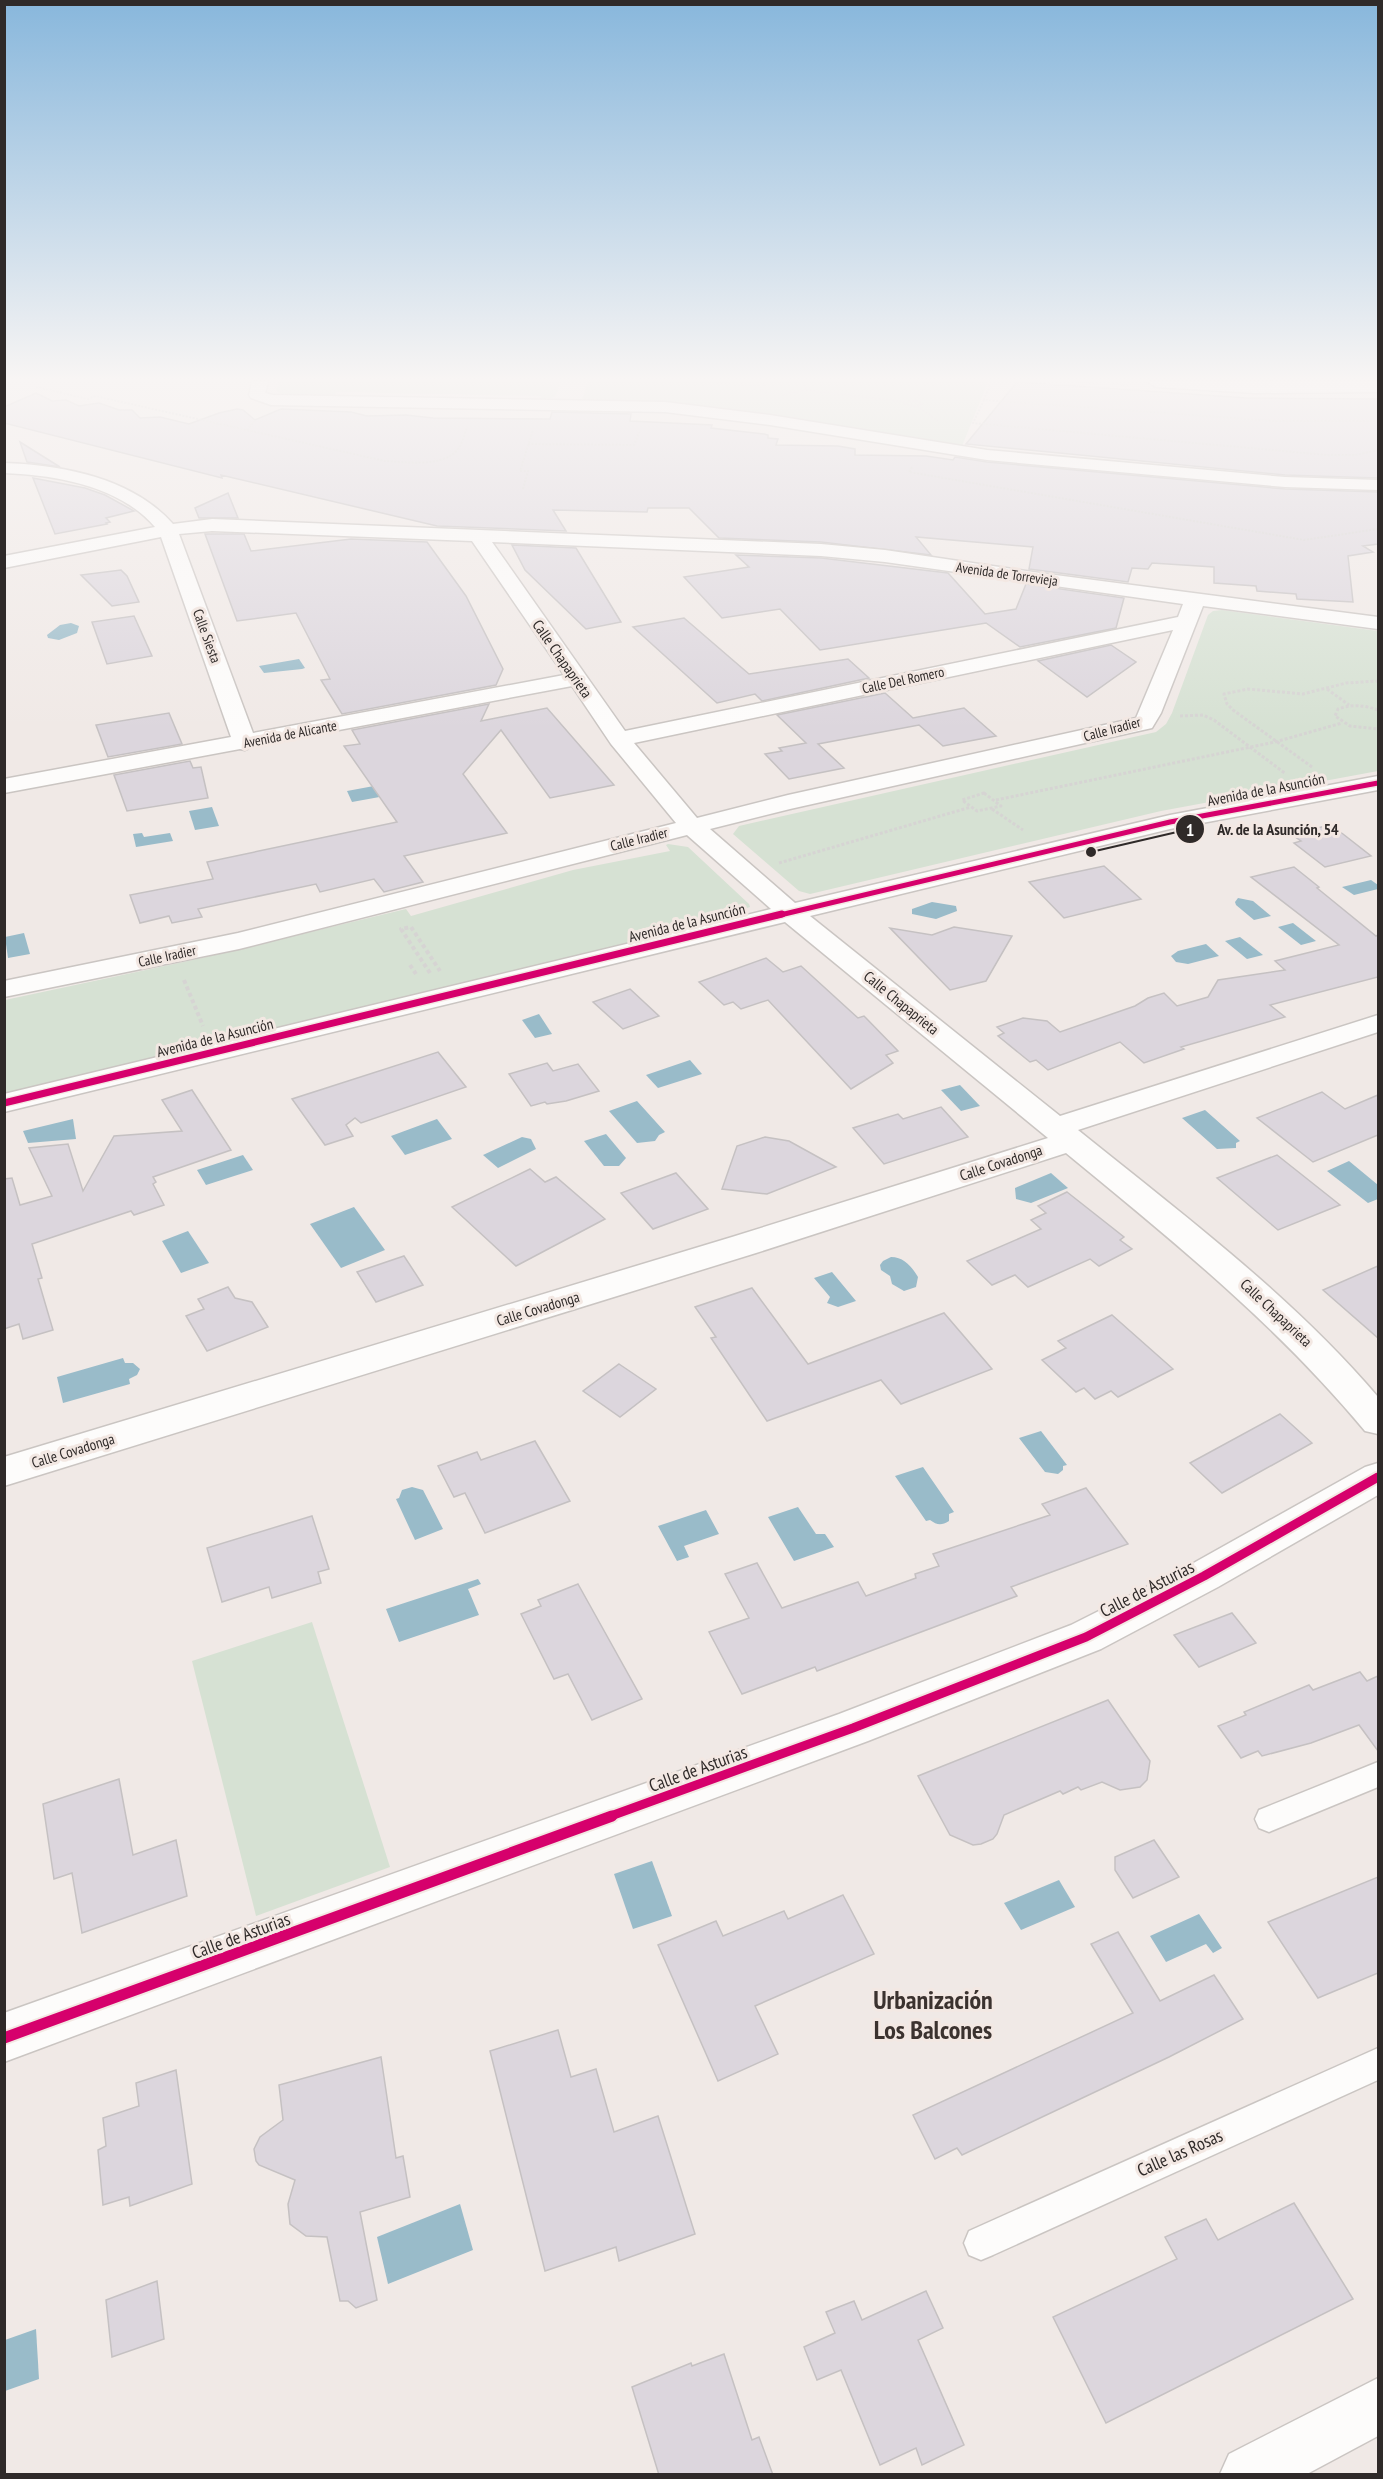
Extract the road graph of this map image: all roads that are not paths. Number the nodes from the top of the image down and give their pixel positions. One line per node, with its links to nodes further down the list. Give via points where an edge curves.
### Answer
1 (128, 498): 2 (street, via 156,515)
2 (168, 530): 3 (street, Avenida de Torrevieja, via 212,525); 4 (street, Avenida de Torrevieja); 9 (street, Calle Siesta)
3 (478, 536): 5 (street, Avenida de Torrevieja, via 858,553); 7 (street, Calle Chapaprieta)
4 (4, 562)
5 (1191, 610): 6 (street, Avenida de Torrevieja); 8 (street, Calle Del Romero); 12 (street, Calle Iradier, via 1144,723)
6 (1378, 623)
7 (576, 679): 8 (street, Calle Chapaprieta); 9 (street, Avenida de Alicante)
8 (619, 739): 12 (street, Calle Chapaprieta)
9 (245, 743): 11 (street, Avenida de Alicante)
10 (1378, 783): 13 (street, Avenida de la Asunción, via 1170,822)
11 (4, 786)
12 (691, 826): 13 (street, Calle Chapaprieta); 14 (street, Calle Iradier, via 239,941)
13 (791, 913): 16 (street, Avenida de la Asunción); 17 (street, Calle Chapaprieta)
14 (4, 989)
15 (1378, 1023): 17 (street, Calle Covadonga)
16 (4, 1103)
17 (1062, 1135): 18 (street, Calle Chapaprieta, via 1259,1296 1316,1350); 19 (street, Calle Covadonga, via 688,1263)
18 (1378, 1421)
19 (4, 1472)
20 (1378, 1477): 23 (street, Calle de Asturias, via 1204,1576 1086,1637 853,1728)
21 (1378, 1774): 22 (lane)
22 (1269, 1819)
23 (4, 2038)
24 (1378, 2064): 25 (lane, Calle las Rosas)
25 (981, 2243)
26 (1378, 2406): 27 (street)
27 (1249, 2475)

